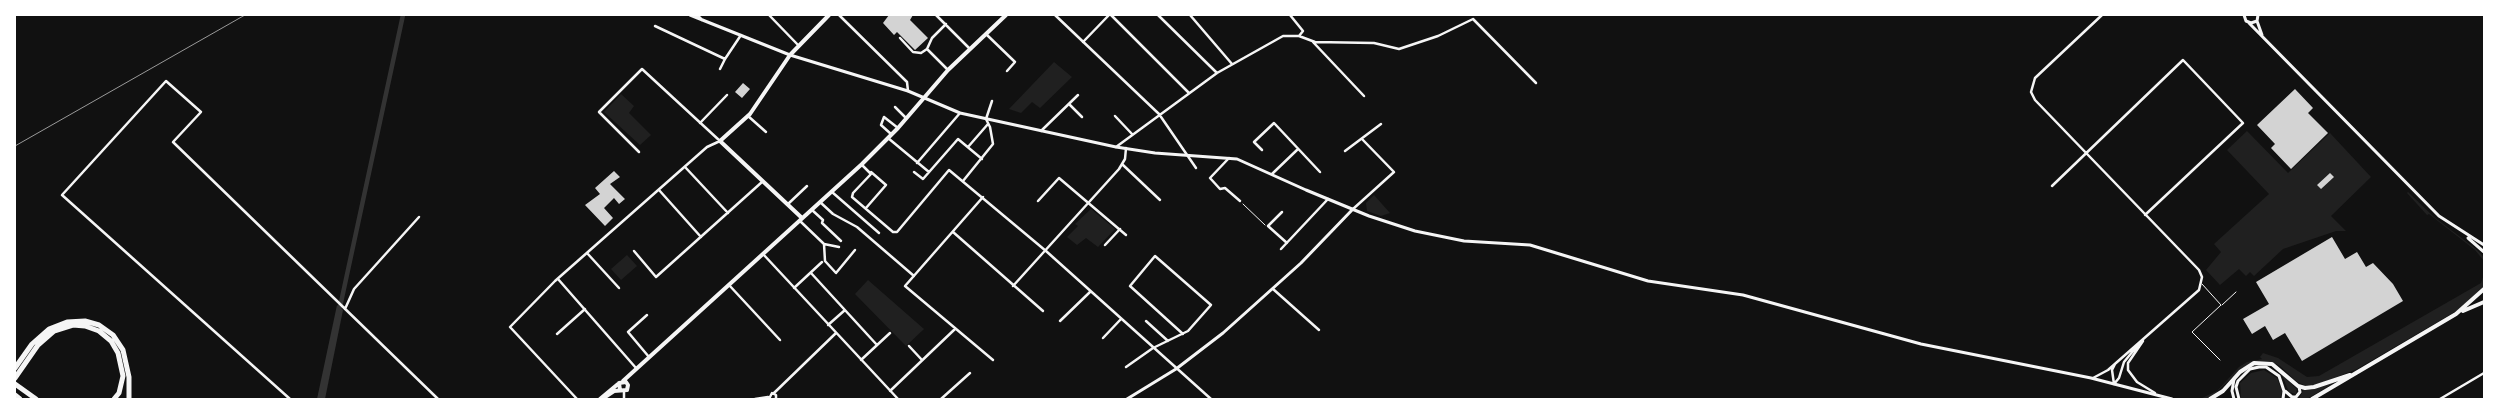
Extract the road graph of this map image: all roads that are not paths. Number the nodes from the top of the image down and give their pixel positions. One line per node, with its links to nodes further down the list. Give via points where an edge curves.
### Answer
1 (690, 15): 18 (street)
2 (698, 15): 18 (street)
3 (769, 15): 30 (street)
4 (829, 15): 30 (main road)
5 (840, 15): 41 (street, via 907,82)
6 (936, 15): 21 (street)
7 (1006, 15): 23 (main road)
8 (1054, 15): 29 (street)
9 (1110, 15): 29 (street); 42 (street)
10 (1158, 15): 39 (street)
11 (1190, 15): 35 (street)
12 (1290, 15): 25 (street, via 1302,31)
13 (2102, 15): 75 (street, via 2031,85 2034,100)
14 (2239, 15): 17 (street)
15 (2244, 15): 17 (street)
16 (2258, 15): 19 (street)
17 (2245, 20): 20 (street)
18 (703, 21): 24 (street)
19 (2256, 21): 20 (street); 27 (street)
20 (2249, 23): 27 (street)
21 (946, 24): 31 (street, via 932,38); 32 (street)
22 (655, 26): 34 (street)
23 (986, 34): 32 (main road); 38 (street, via 1016,62)
24 (741, 35): 33 (street); 34 (street)
25 (1299, 36): 28 (street); 35 (street, via 1273,40)
26 (900, 38): 31 (street, via 913,52 921,53)
27 (2263, 38): 112 (street, via 2438,216)
28 (1312, 41): 40 (street, via 1374,43 1399,49 1438,36 1473,19); 45 (street)
29 (1083, 42): 51 (street)
30 (799, 46): 33 (main road)
31 (928, 49): 37 (street)
32 (970, 49): 37 (main road)
33 (790, 55): 41 (street); 52 (main road)
34 (725, 59): 36 (street)
35 (1232, 64): 39 (street)
36 (720, 69)
37 (948, 70): 46 (main road)
38 (1007, 71)
39 (1217, 73): 42 (street)
40 (1536, 83)
41 (908, 92): 46 (street)
42 (1189, 93): 51 (street)
43 (727, 95): 57 (street)
44 (1078, 95): 48 (street)
45 (1364, 96)
46 (924, 99): 50 (street); 55 (main road)
47 (992, 101): 56 (street)
48 (1069, 104): 54 (street); 61 (street)
49 (895, 108): 55 (street)
50 (960, 112): 56 (street); 79 (street)
51 (1159, 114): 64 (street); 76 (street)
52 (748, 116): 62 (street); 67 (main road)
53 (1116, 116): 64 (street)
54 (1082, 117)
55 (906, 118): 60 (main road)
56 (986, 119): 58 (street); 61 (street)
57 (700, 123): 67 (street); 74 (street, via 644,70 639,70 598,112)
58 (989, 124): 68 (street); 78 (street, via 993,144)
59 (1381, 124): 66 (street)
60 (898, 128): 63 (main road); 63 (street, via 884,117 881,125)
61 (1041, 131): 69 (street)
62 (766, 132)
63 (891, 134): 65 (main road)
64 (1132, 134): 69 (street)
65 (887, 138): 79 (street); 80 (main road)
66 (1362, 139): 73 (street); 105 (street, via 1394,172)
67 (720, 141): 82 (street); 89 (main road)
68 (968, 147): 78 (street); 86 (street, via 958,139)
69 (1116, 147): 70 (street)
70 (1126, 148): 76 (street); 81 (street)
71 (1298, 149): 72 (street, via 1274,123 1254,142); 87 (street); 88 (street)
72 (1262, 150)
73 (1345, 150)
74 (639, 152)
75 (2086, 153): 92 (street); 108 (street); 108 (street, via 2183,60 2243,123)
76 (1188, 156): 77 (street); 83 (street)
77 (1230, 157): 88 (street); 99 (street, via 1210,178 1220,189 1225,188)
78 (982, 159): 90 (street)
79 (917, 163): 86 (street)
80 (862, 164): 84 (street); 94 (main road)
81 (1123, 165): 97 (street); 101 (street)
82 (685, 167): 93 (street); 107 (street)
83 (1196, 168)
84 (872, 172): 103 (street, via 886,186); 103 (street, via 852,197)
85 (914, 172): 86 (street, via 923,178)
86 (929, 172)
87 (1320, 172)
88 (1272, 174): 96 (street)
89 (764, 181): 102 (main road); 107 (street)
90 (963, 182): 95 (street); 103 (street, via 949,170 899,232 893,232)
91 (807, 186): 102 (street)
92 (2052, 186)
93 (659, 190): 116 (street); 128 (street)
94 (831, 191): 100 (main road); 114 (street)
95 (983, 197): 113 (street); 126 (street)
96 (1329, 198): 105 (street); 118 (street)
97 (1160, 200)
98 (1038, 201): 101 (street, via 1059,178)
99 (1240, 201)
100 (820, 202): 104 (main road); 132 (street, via 833,214 857,227)
101 (1089, 203): 111 (street); 126 (street)
102 (788, 204): 110 (main road)
103 (866, 208)
104 (812, 210): 110 (main road); 117 (street)
105 (1353, 210): 139 (street); 182 (street, via 1415,231 1464,241 1530,245 1648,281 1742,294 1921,344)
106 (1282, 212): 118 (street, via 1268,226)
107 (728, 213): 116 (street)
108 (2146, 215): 134 (street, via 2199,270)
109 (419, 217): 145 (street, via 354,289)
110 (801, 219): 119 (street); 129 (main road)
111 (1120, 229): 115 (street); 121 (street)
112 (2458, 229): 120 (street); 127 (street)
113 (953, 232): 132 (street); 136 (street)
114 (879, 233)
115 (1126, 235)
116 (701, 237): 125 (street, via 656,277)
117 (841, 241)
118 (1287, 243): 123 (street)
119 (824, 244): 122 (street); 124 (street, via 825,261 836,273)
120 (2484, 244)
121 (1106, 245)
122 (839, 246)
123 (1281, 249)
124 (855, 250)
125 (634, 251)
126 (1046, 251): 136 (street); 141 (street)
127 (2484, 252)
128 (587, 253): 133 (street); 137 (street)
129 (764, 254): 135 (main road); 138 (street)
130 (822, 262): 131 (street)
131 (811, 273): 138 (street); 147 (street)
132 (914, 276): 155 (street, via 905,286)
133 (558, 279): 146 (street); 202 (street, via 512,324 510,330)
134 (2201, 284): 144 (lane); 161 (street, via 2199,290)
135 (729, 285): 163 (street); 168 (main road)
136 (1014, 286): 148 (street)
137 (619, 288)
138 (794, 288): 154 (street)
139 (1273, 289): 156 (street); 177 (street)
140 (2484, 289): 149 (main road)
141 (1090, 292): 151 (street); 153 (street)
142 (2236, 292): 144 (lane)
143 (2484, 302): 149 (main road)
144 (2221, 306): 172 (lane, via 2192,332)
145 (345, 308): 200 (street, via 173,142 201,112 166,81 62,195); 201 (street)
146 (585, 309): 158 (street); 176 (street)
147 (845, 310): 154 (street); 165 (street)
148 (1043, 311)
149 (2456, 314): 180 (main road)
150 (647, 315): 168 (street, via 628,332)
151 (1121, 319): 162 (street); 167 (street)
152 (1146, 321): 164 (street)
153 (1060, 322)
154 (828, 325): 159 (street)
155 (955, 329): 170 (street); 171 (street)
156 (1319, 330)
157 (890, 333): 165 (street)
158 (557, 334)
159 (836, 334): 169 (street); 192 (street)
160 (1183, 334): 160 (street, via 1211,305 1155,256 1130,286); 164 (street)
161 (2146, 337): 173 (street); 187 (street, via 2124,362); 193 (street, via 2128,363 2128,370 2137,382)
162 (1102, 338)
163 (780, 340)
164 (1168, 341): 167 (street)
165 (877, 346): 169 (street)
166 (909, 346): 170 (street)
167 (1153, 348): 174 (street); 177 (street)
168 (649, 357): 176 (main road)
169 (861, 360): 190 (street)
170 (922, 360): 190 (street)
171 (993, 360)
172 (2220, 360)
173 (2117, 362): 182 (street); 187 (street, via 2112,370)
174 (1126, 366)
175 (15, 368): 199 (highway, via 32,344 49,329 66,322 85,321 99,325 113,335 123,350 129,377)
176 (635, 369): 184 (main road)
177 (1176, 369): 209 (street); 210 (street)
178 (970, 373): 208 (street)
179 (2484, 373): 217 (street)
180 (2355, 374): 188 (main road, via 2314,387); 216 (main road)
181 (15, 378): 198 (highway, via 38,345 54,331 73,325 85,326 99,331 111,341 118,353 123,376)
182 (2092, 378): 187 (street)
183 (2234, 379): 188 (main road, via 2247,366 2263,362 2282,371); 212 (main road); 213 (street)
184 (625, 382): 186 (main road); 189 (main road, via 628,388)
185 (15, 384): 197 (highway)
186 (618, 384): 189 (main road); 203 (main road)
187 (2114, 384): 193 (street)
188 (2298, 386): 191 (street, via 2300,392 2296,397)
189 (622, 391): 203 (main road); 204 (street)
190 (890, 391): 207 (street)
191 (2284, 391): 214 (street, via 2279,376 2273,370 2259,367 2250,369 2238,381); 215 (street)
192 (774, 394): 195 (street); 206 (street)
193 (2156, 394): 211 (street)
194 (15, 395): 196 (highway)
195 (769, 398): 205 (street)
196 (20, 399)
197 (35, 399)
198 (114, 399)
199 (129, 399)
200 (290, 399)
201 (438, 399)
202 (577, 399)
203 (601, 399)
204 (624, 399)
205 (754, 399)
206 (776, 399)
207 (898, 399)
208 (942, 399)
209 (1127, 399)
210 (1211, 399)
211 (2172, 399)
212 (2210, 399)
213 (2234, 399)
214 (2239, 399)
215 (2283, 399)
216 (2313, 399)
217 (2440, 399)

